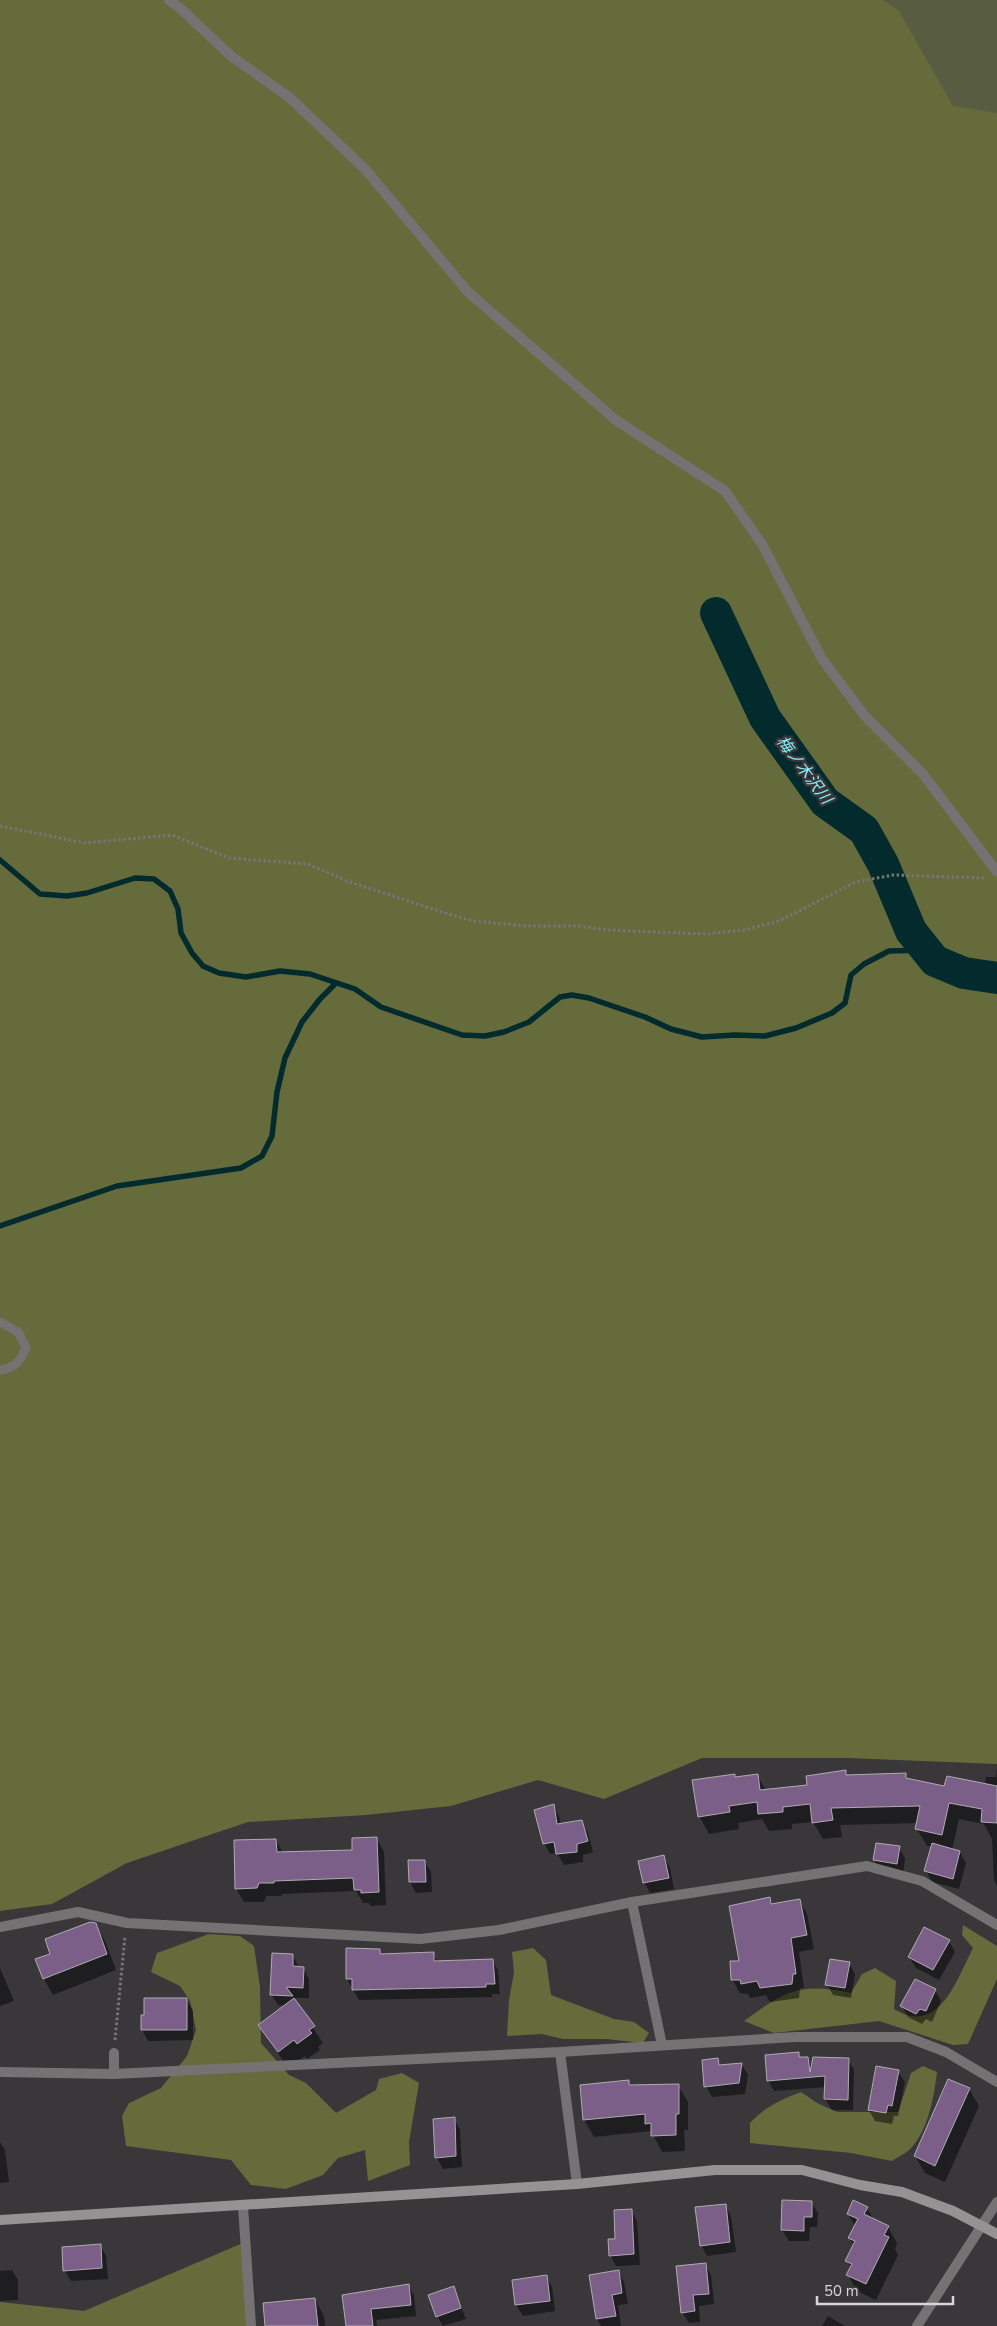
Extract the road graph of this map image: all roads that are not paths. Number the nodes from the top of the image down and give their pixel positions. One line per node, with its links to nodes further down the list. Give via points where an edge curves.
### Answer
1 (169, 0): 2 (street, via 231,56 289,97 365,170 468,292 617,421 725,491 762,544 822,659 864,714 923,774)
2 (997, 872)
3 (0, 1322): 4 (lane, via 18,1332 26,1347 22,1360 10,1369)
4 (0, 1370)
5 (632, 1902): 6 (street, via 867,1866 922,1881); 7 (street, via 499,1930 420,1939 127,1923 78,1912); 8 (street)
6 (997, 1925)
7 (0, 1927)
8 (662, 2045): 9 (street); 13 (street, via 795,2037 907,2037 946,2052)
9 (560, 2052): 12 (street); 14 (street)
10 (114, 2053): 12 (street)
11 (0, 2072): 12 (street)
12 (114, 2074)
13 (997, 2082)
14 (576, 2184): 16 (street); 18 (street, via 715,2170 802,2170 902,2192)
15 (997, 2202): 18 (street)
16 (243, 2206): 17 (street); 20 (street)
17 (0, 2220)
18 (982, 2226): 19 (street); 21 (street)
19 (997, 2234)
20 (251, 2326)
21 (917, 2326)

